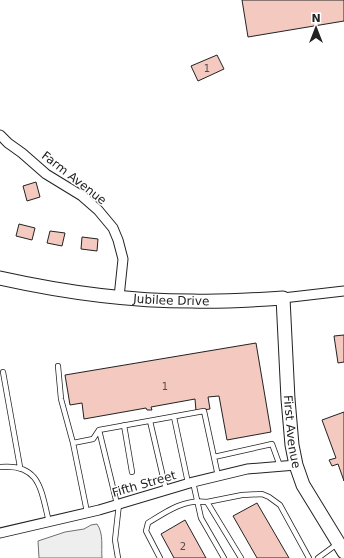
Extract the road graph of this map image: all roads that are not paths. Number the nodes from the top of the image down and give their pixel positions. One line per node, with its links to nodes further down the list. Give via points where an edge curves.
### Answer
1 (0, 135): 4 (street, Farm Avenue, via 46,174 82,196 113,228 123,259)
2 (0, 278): 4 (street, Jubilee Drive, via 49,288)
3 (344, 291): 5 (street, Jubilee Drive)
4 (119, 297): 5 (street, Jubilee Drive, via 192,301)
5 (283, 298): 14 (street, First Avenue, via 288,399)
6 (58, 366): 12 (lane, via 61,399)
7 (3, 372): 17 (lane)
8 (174, 416): 9 (lane); 13 (lane, via 204,411); 20 (lane)
9 (150, 421): 10 (lane); 21 (lane)
10 (124, 425): 11 (lane); 18 (lane)
11 (98, 430): 12 (lane, via 93,439); 24 (lane)
12 (73, 443): 25 (lane)
13 (214, 457): 15 (lane, via 272,444); 19 (lane)
14 (296, 464): 15 (street, Fifth Street); 28 (street, First Avenue, via 303,485)
15 (280, 466): 19 (street, Fifth Street, via 247,469)
16 (0, 467): 17 (lane)
17 (20, 467): 26 (lane, via 36,480)
18 (132, 472)
19 (218, 476): 20 (street, Fifth Street)
20 (191, 483): 21 (street, Fifth Street); 22 (lane)
21 (166, 490): 24 (street, Fifth Street)
22 (197, 500): 23 (lane); 30 (lane, via 177,506 148,523 146,531); 31 (lane, via 202,518)
23 (207, 502): 32 (lane); 33 (lane, via 242,495 262,494 269,497 280,505)
24 (118, 504): 25 (street, Fifth Street); 29 (lane, via 115,540)
25 (87, 512): 26 (street, Fifth Street)
26 (48, 522): 27 (street, Fifth Street)
27 (0, 533)
28 (342, 549): 34 (lane)
29 (118, 558)
30 (160, 558)
31 (224, 558)
32 (241, 558)
33 (309, 558)
34 (318, 558)

